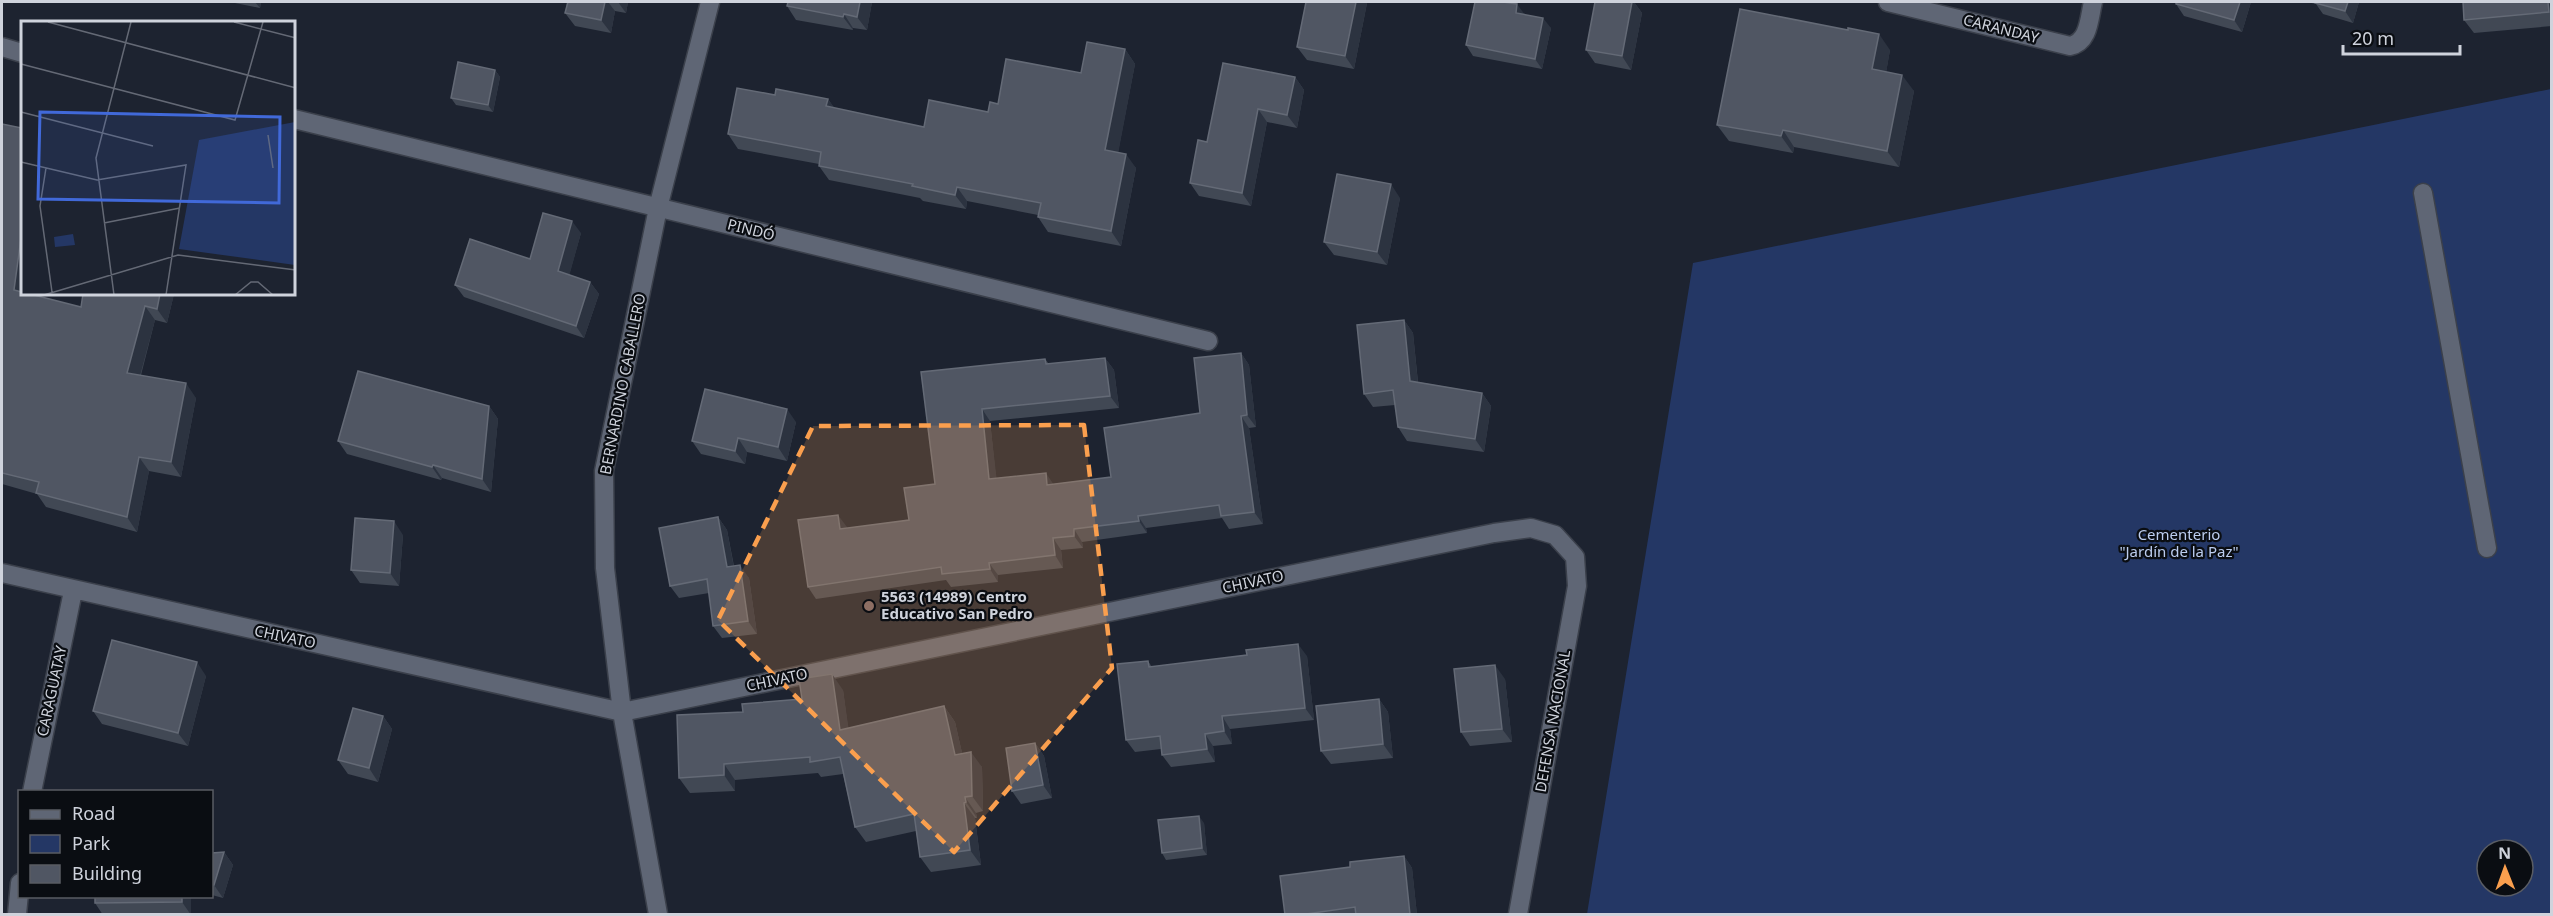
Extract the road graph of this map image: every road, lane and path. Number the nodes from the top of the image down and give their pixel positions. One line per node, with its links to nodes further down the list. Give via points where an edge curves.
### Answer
1 (710, 2): 8 (street, BERNARDINO CABALLERO)
2 (1888, 2): 3 (street, CARANDAY, via 2070,46 2085,37)
3 (2093, 2)
4 (2, 47): 5 (street)
5 (21, 52)
6 (296, 119): 8 (street, PINDÓ)
7 (2423, 194): 11 (street)
8 (658, 208): 9 (street, PINDÓ); 14 (street, BERNARDINO CABALLERO, via 604,471 605,568)
9 (1208, 340)
10 (1556, 535): 14 (street, CHIVATO, via 1531,528 1494,533); 19 (street, DEFENSA NACIONAL, via 1575,557 1577,586)
11 (2487, 548)
12 (2, 573): 13 (street, CHIVATO)
13 (73, 591): 14 (street, CHIVATO); 15 (street, CARAGUATAY)
14 (622, 712): 18 (street, BERNARDINO CABALLERO)
15 (32, 790)
16 (19, 898): 17 (street)
17 (17, 915)
18 (658, 915)
19 (1518, 915)

